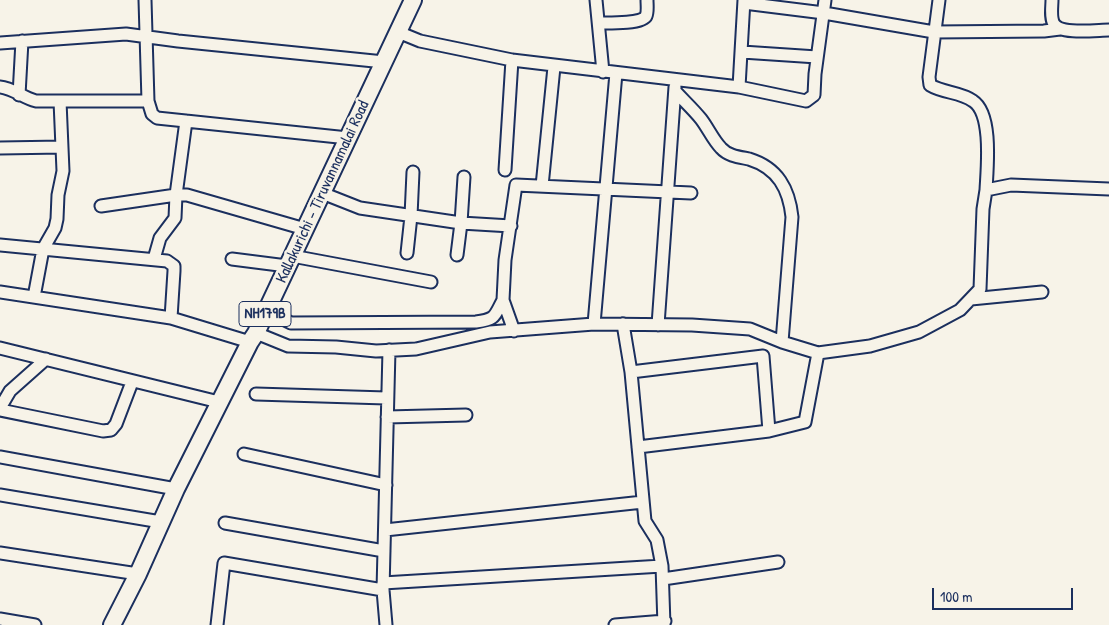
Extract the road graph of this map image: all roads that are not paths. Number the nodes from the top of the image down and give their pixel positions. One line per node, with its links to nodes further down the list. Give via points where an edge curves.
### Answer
1 (145, 0): 15 (street)
2 (413, 0): 13 (highway, Kallakurichi - Tiruvannamalai Road / NH179B)
3 (596, 0): 10 (street)
4 (648, 0): 10 (street, via 644,19)
5 (826, 0): 9 (street)
6 (939, 0): 14 (street)
7 (1052, 0): 11 (street, via 1054,25)
8 (744, 2): 9 (street); 18 (street)
9 (824, 13): 14 (street); 19 (street)
10 (599, 23): 23 (street)
11 (1060, 29): 12 (street); 14 (street)
12 (1109, 30)
13 (398, 32): 20 (street, via 420,41); 21 (highway, Kallakurichi - Tiruvannamalai Road / NH179B)
14 (934, 32): 41 (street, via 930,85 973,100 986,121)
15 (146, 36): 16 (street, via 126,34); 21 (street); 30 (street)
16 (22, 41): 17 (street); 28 (street)
17 (0, 43)
18 (742, 52): 19 (street); 27 (street)
19 (818, 57): 27 (street, via 814,95 806,101)
20 (512, 60): 22 (street); 35 (street)
21 (384, 62): 32 (highway, Kallakurichi - Tiruvannamalai Road / NH179B)
22 (554, 67): 23 (street); 38 (street)
23 (602, 72): 24 (street)
24 (616, 73): 25 (street); 39 (street)
25 (675, 85): 27 (street); 43 (street); 71 (street, via 721,149 760,164 782,181 787,190 792,217)
26 (0, 87): 28 (street)
27 (740, 87)
28 (19, 95): 29 (street, via 36,101)
29 (60, 101): 30 (street); 34 (street)
30 (148, 101): 31 (street, via 152,114 157,118)
31 (186, 121): 32 (street); 45 (street)
32 (348, 138): 42 (highway, Kallakurichi - Tiruvannamalai Road / NH179B)
33 (0, 148): 34 (street)
34 (62, 148): 52 (street, via 63,171 57,219)
35 (505, 170)
36 (413, 172): 47 (street)
37 (464, 177): 48 (street)
38 (542, 186): 39 (street); 49 (street, via 516,185)
39 (605, 189): 43 (street); 66 (street)
40 (1109, 189): 41 (street, via 1011,185)
41 (986, 190): 62 (street, via 982,209 980,289)
42 (322, 192): 47 (street, via 360,208); 50 (highway, Kallakurichi - Tiruvannamalai Road / NH179B)
43 (667, 192): 44 (street); 68 (street)
44 (691, 193)
45 (176, 195): 46 (street); 50 (street, via 199,197); 56 (street, via 175,218 160,238)
46 (101, 206)
47 (411, 216): 48 (street); 53 (street)
48 (462, 223): 49 (street); 54 (street)
49 (511, 226): 63 (street)
50 (305, 229): 57 (highway, Kallakurichi - Tiruvannamalai Road / NH179B)
51 (0, 245): 52 (street)
52 (44, 249): 56 (street); 61 (street)
53 (407, 253)
54 (457, 255)
55 (232, 258): 57 (street)
56 (154, 259): 65 (street, via 174,266)
57 (289, 261): 58 (street); 64 (highway, Kallakurichi - Tiruvannamalai Road / NH179B)
58 (431, 282)
59 (0, 292): 61 (street)
60 (1042, 292): 62 (street)
61 (34, 297): 65 (street)
62 (971, 299): 74 (street, via 960,310 919,332 870,346)
63 (503, 300): 64 (street, via 491,320 476,322 290,323); 69 (street)
64 (266, 312): 70 (highway, Kallakurichi - Tiruvannamalai Road / NH179B)
65 (171, 318): 70 (street)
66 (594, 324): 67 (street); 69 (street)
67 (623, 324): 68 (street); 76 (street)
68 (658, 324): 71 (street, via 750,329)
69 (514, 331): 73 (street, via 490,332 416,349)
70 (253, 338): 73 (street, via 288,346); 80 (highway, Kallakurichi - Tiruvannamalai Road / NH179B)
71 (782, 342): 74 (street)
72 (0, 348): 75 (street)
73 (389, 350): 79 (street)
74 (818, 353): 84 (street, via 805,422)
75 (46, 359): 77 (street); 81 (street, via 10,391)
76 (631, 372): 84 (street, via 763,356); 85 (street)
77 (132, 382): 80 (street); 81 (street, via 112,430)
78 (256, 394): 79 (street)
79 (386, 398): 83 (street)
80 (219, 402): 89 (highway, Kallakurichi - Tiruvannamalai Road / NH179B)
81 (0, 409)
82 (466, 415): 83 (street)
83 (387, 417): 88 (street)
84 (769, 431): 85 (street)
85 (638, 447): 91 (street)
86 (244, 454): 88 (street)
87 (0, 457): 89 (street)
88 (386, 485): 94 (street)
89 (176, 489): 92 (highway, Kallakurichi - Tiruvannamalai Road / NH179B)
90 (0, 495): 92 (street)
91 (643, 502): 94 (street); 98 (street, via 645,521 657,540)
92 (161, 522): 99 (highway, Kallakurichi - Tiruvannamalai Road / NH179B)
93 (225, 523): 95 (street)
94 (385, 530): 95 (street)
95 (384, 551): 101 (street)
96 (0, 553): 99 (street)
97 (778, 562): 100 (street)
98 (662, 566): 100 (street); 101 (street)
99 (138, 574): 105 (highway, Kallakurichi - Tiruvannamalai Road / NH179B)
100 (663, 578): 103 (street)
101 (383, 586): 106 (street, via 224,563); 107 (street)
102 (0, 619): 104 (street)
103 (664, 623): 108 (street)
104 (34, 625)
105 (112, 625)
106 (217, 625)
107 (386, 625)
108 (615, 625)

